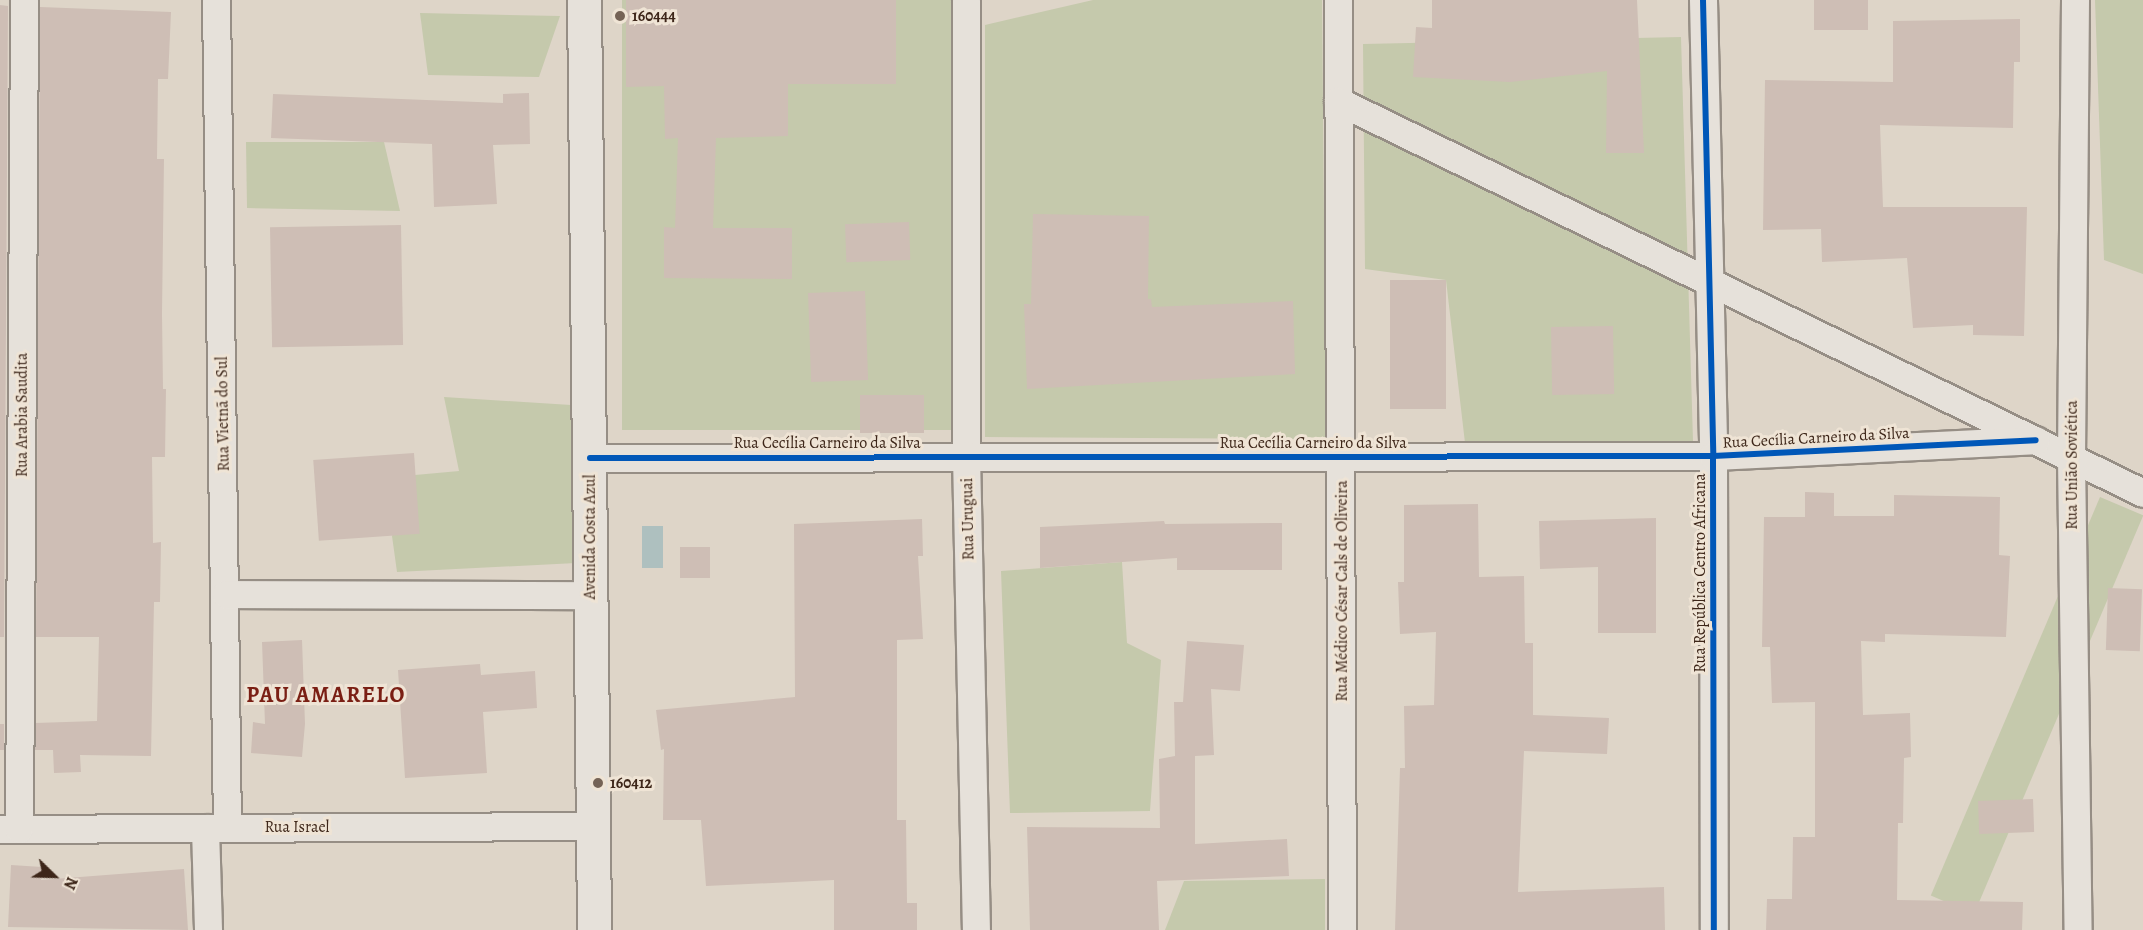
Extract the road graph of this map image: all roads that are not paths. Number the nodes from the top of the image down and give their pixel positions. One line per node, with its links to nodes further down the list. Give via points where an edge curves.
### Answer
1 (24, 0): 21 (street, Rua Arabia Saudita)
2 (216, 0): 17 (street, Rua Vietnã do Sul)
3 (584, 0): 14 (street, Avenida Costa Azul)
4 (966, 0): 11 (street, Rua Uruguai)
5 (1338, 0): 8 (street, Rua Médico César Cals de Oliveira)
6 (1703, 0): 9 (street, Rua República Centro Africana)
7 (2075, 0): 15 (street, Rua União Soviética)
8 (1338, 101): 9 (street); 13 (street, Rua Médico César Cals de Oliveira)
9 (1708, 280): 10 (street); 12 (street, Rua República Centro Africana)
10 (2036, 440): 12 (street, Rua Cecília Carneiro da Silva); 15 (street)
11 (966, 455): 13 (street, Rua Cecília Carneiro da Silva); 14 (street, Rua Cecília Carneiro da Silva); 24 (street, Rua Uruguai)
12 (1713, 456): 13 (street, Rua Cecília Carneiro da Silva); 26 (street, Rua República Centro Africana)
13 (1342, 457): 25 (street, Rua Médico César Cals de Oliveira)
14 (590, 458): 18 (street, Avenida Costa Azul)
15 (2071, 458): 16 (street); 27 (street, Rua União Soviética)
16 (2143, 493)
17 (226, 594): 18 (street); 20 (street, Rua Vietnã do Sul)
18 (590, 595): 19 (street, Avenida Costa Azul)
19 (593, 826): 20 (street, Rua Israel); 23 (street, Avenida Costa Azul)
20 (216, 828): 21 (street, Rua Israel); 22 (street, Rua Vietnã do Sul)
21 (10, 829)
22 (208, 930)
23 (594, 930)
24 (976, 930)
25 (1342, 930)
26 (1714, 930)
27 (2078, 930)

